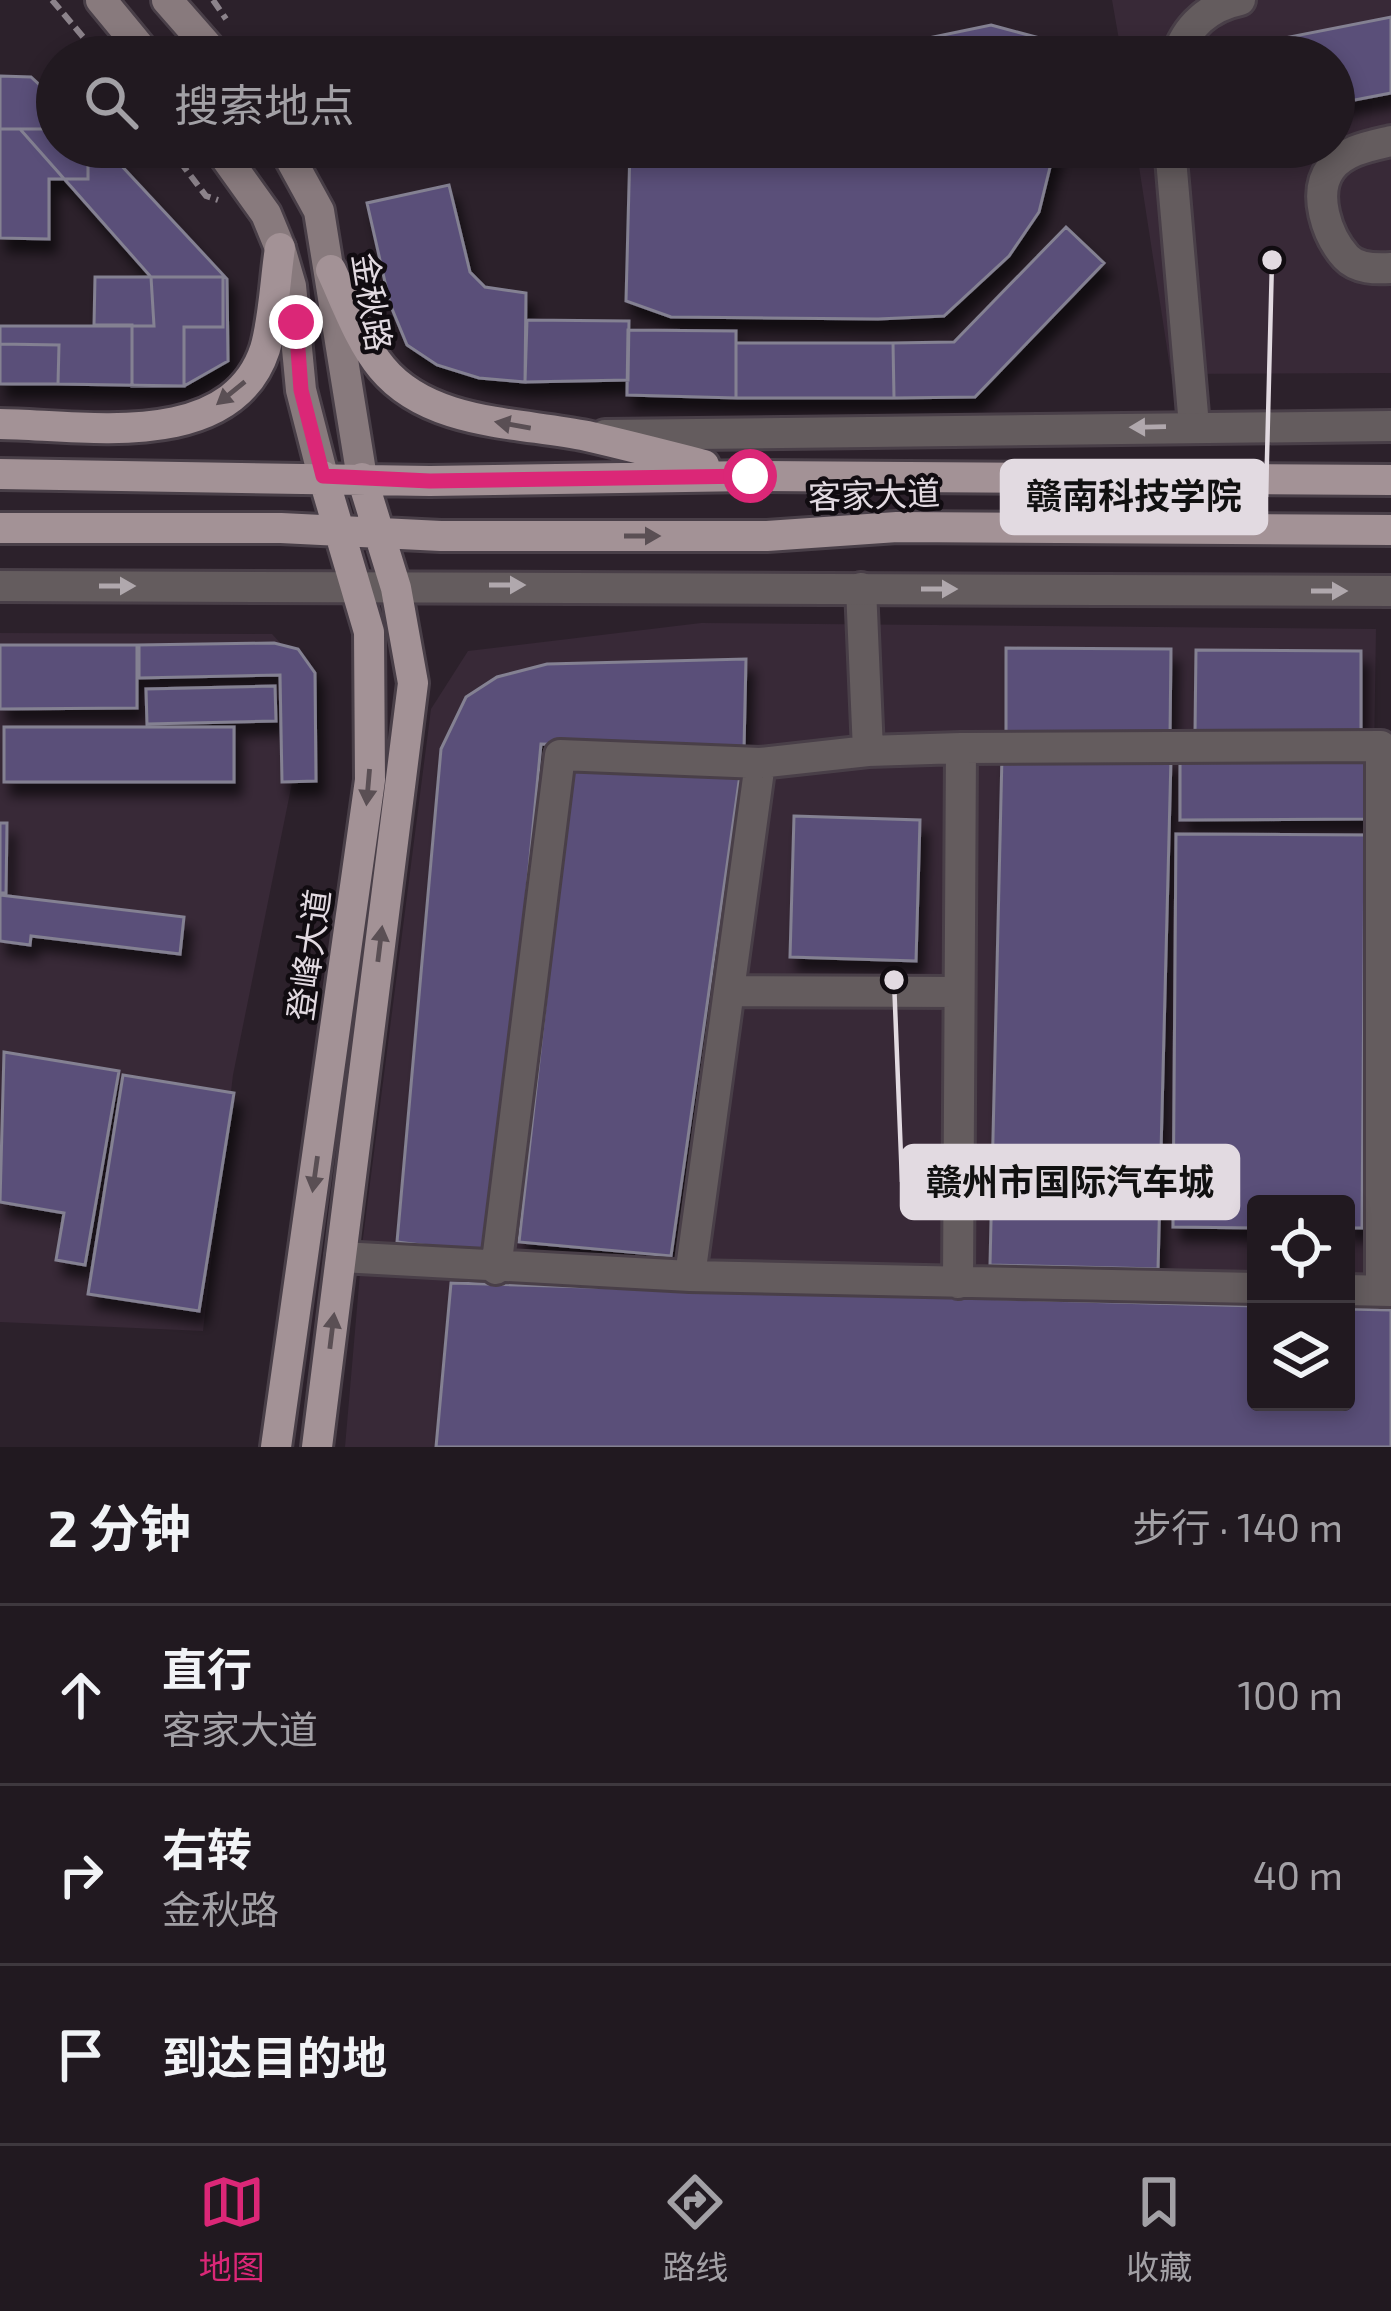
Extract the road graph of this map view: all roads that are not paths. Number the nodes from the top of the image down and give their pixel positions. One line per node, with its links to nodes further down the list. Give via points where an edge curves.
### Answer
1 (101, 0): 4 (main road)
2 (167, 0): 5 (main road)
3 (1240, 0): 6 (street, via 1214,5)
4 (131, 36)
5 (199, 36)
6 (1186, 36)
7 (1391, 141): 8 (street)
8 (1355, 150)
9 (233, 168): 13 (main road)
10 (295, 168): 15 (main road, 金秋路, via 319,211)
11 (1171, 168): 17 (street)
12 (1331, 168): 14 (street, via 1322,194 1327,224 1347,259)
13 (280, 248): 16 (main road, one-way to 16, via 265,349 239,390 199,417 141,426); 21 (main road)
14 (1391, 268)
15 (331, 270): 19 (main road, one-way to 15, via 484,420 407,390 367,345); 23 (main road, 金秋路)
16 (0, 424)
17 (1194, 426): 18 (street); 19 (street, one-way to 19)
18 (1391, 426)
19 (583, 435): 22 (main road)
20 (0, 474): 21 (main road, 客家大道)
21 (323, 476): 23 (main road, 客家大道); 27 (main road, 登峰大道)
22 (750, 476): 23 (main road, 客家大道); 24 (main road, 客家大道)
23 (362, 478): 28 (main road, 登峰大道)
24 (1391, 480)
25 (0, 528): 27 (main road, 客家大道)
26 (1391, 530): 28 (main road, 客家大道, one-way to 26)
27 (342, 531): 28 (main road, 客家大道); 30 (main road, 登峰大道)
28 (381, 532): 31 (main road, 登峰大道)
29 (0, 586): 30 (street, one-way to 30)
30 (357, 586): 31 (street); 47 (main road, 登峰大道, one-way to 47, via 368,632 370,780)
31 (396, 588): 32 (street, one-way to 32); 40 (main road, 登峰大道, one-way to 31, via 413,683)
32 (861, 588): 33 (street, one-way to 33); 35 (street)
33 (1391, 591)
34 (961, 748): 35 (street); 38 (street); 39 (street, via 1381,746)
35 (868, 751): 36 (street)
36 (760, 763): 37 (street); 41 (street, via 560,755)
37 (729, 991): 38 (street); 42 (street)
38 (958, 992): 43 (street)
39 (1384, 1113): 46 (street)
40 (341, 1257): 41 (street); 48 (main road, 登峰大道, one-way to 40)
41 (496, 1269): 42 (street)
42 (690, 1276): 43 (street)
43 (958, 1283): 44 (street)
44 (1247, 1288)
45 (1355, 1290): 46 (street)
46 (1386, 1291)
47 (276, 1447)
48 (317, 1447)

